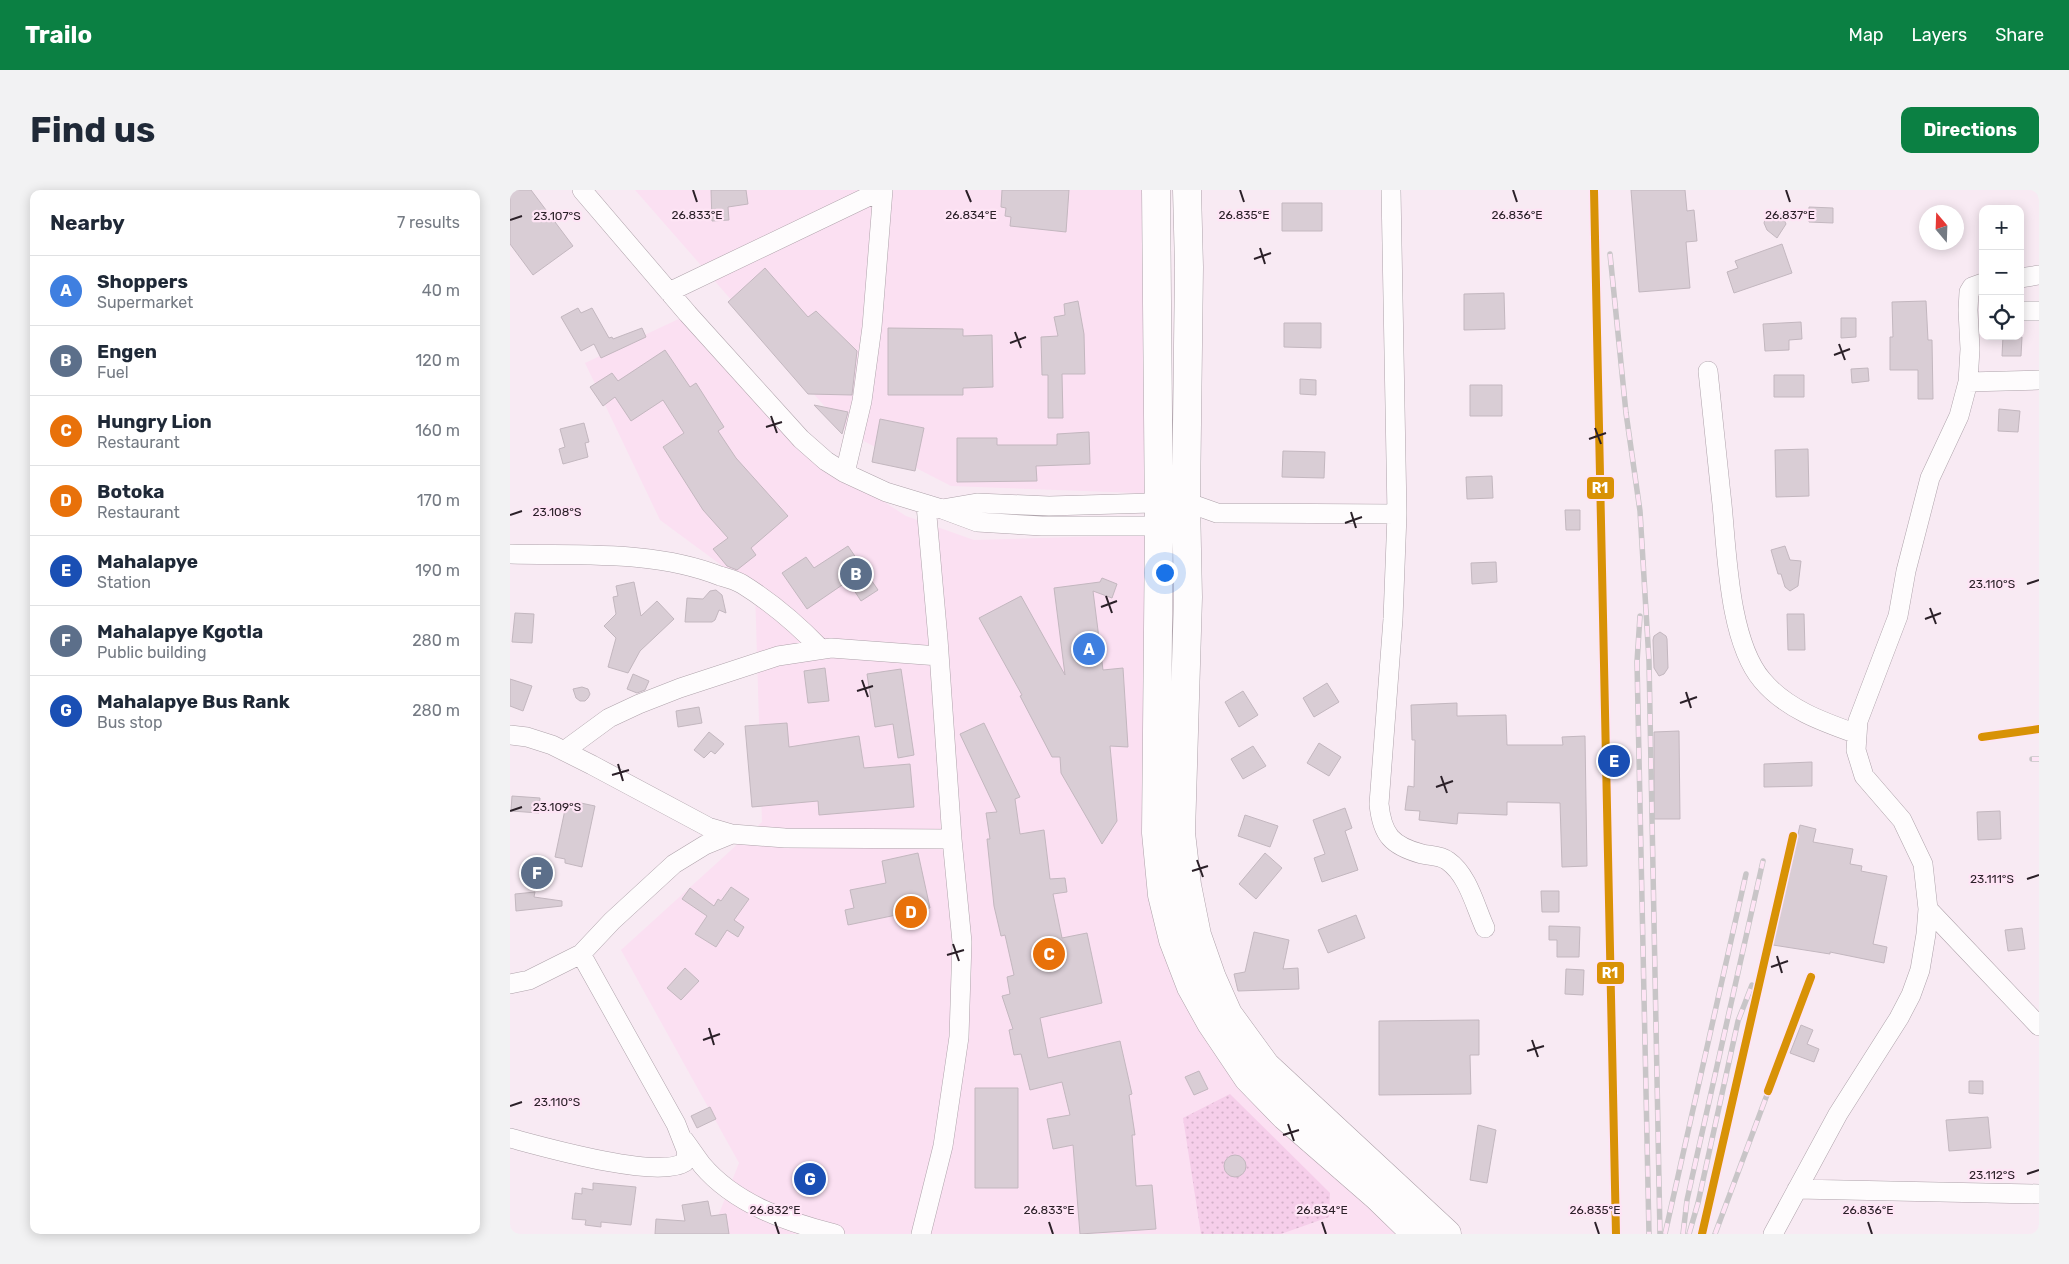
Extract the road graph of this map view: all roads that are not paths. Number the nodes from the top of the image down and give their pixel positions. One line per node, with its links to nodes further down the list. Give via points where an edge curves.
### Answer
1 (582, 190): 9 (street)
2 (882, 190): 9 (street); 16 (street, via 872,327 862,401)
3 (1156, 190): 20 (highway)
4 (1187, 190): 18 (highway)
5 (1391, 190): 19 (street)
6 (2039, 275): 7 (street)
7 (2024, 277)
8 (1979, 284): 10 (street, via 1969,292)
9 (669, 292): 16 (street, via 800,439)
10 (1975, 310): 15 (street)
11 (2024, 311): 12 (street)
12 (2039, 311)
13 (1708, 371): 24 (street, via 1730,584 1738,627 1750,662 1762,680 1781,698 1817,720)
14 (2039, 380): 15 (street)
15 (1968, 382): 24 (street, via 1959,416 1930,478 1898,616 1869,689)
16 (846, 473): 17 (street, via 886,492)
17 (934, 507): 20 (street, via 977,522 1002,525); 23 (street)
18 (1186, 514): 19 (street); 20 (street); 41 (highway, via 1188,597 1181,833 1197,935 1212,978 1228,1014 1266,1066)
19 (1397, 514): 30 (street, via 1380,816 1386,833 1400,847 1439,856 1457,870)
20 (1159, 515): 40 (highway, via 1156,833 1162,894 1174,940 1191,987 1248,1078 1285,1116)
21 (510, 554): 22 (street, via 643,558 696,566 740,583 774,605)
22 (821, 649): 23 (street); 26 (street, via 778,656 671,691 609,718)
23 (939, 656): 28 (street)
24 (1857, 734): 29 (street, via 1856,750 1864,776 1902,820 1923,864)
25 (510, 735): 26 (street, via 527,737)
26 (564, 751): 27 (street, via 708,827)
27 (732, 834): 28 (street, via 785,838); 31 (street, via 705,845 674,864)
28 (952, 839): 39 (street, via 962,942 959,1037 943,1146)
29 (1928, 909): 33 (street); 36 (street, via 1920,970 1911,994)
30 (1485, 928)
31 (581, 954): 32 (street, via 529,980); 35 (street)
32 (510, 984)
33 (2039, 1026)
34 (510, 1138): 35 (street, via 585,1158 660,1168 678,1167 685,1162 687,1152)
35 (683, 1139): 38 (street, via 703,1166 735,1194 777,1217)
36 (1797, 1189): 37 (street); 42 (street)
37 (2039, 1194)
38 (834, 1234)
39 (921, 1234)
40 (1416, 1234)
41 (1447, 1234)
42 (1772, 1234)

